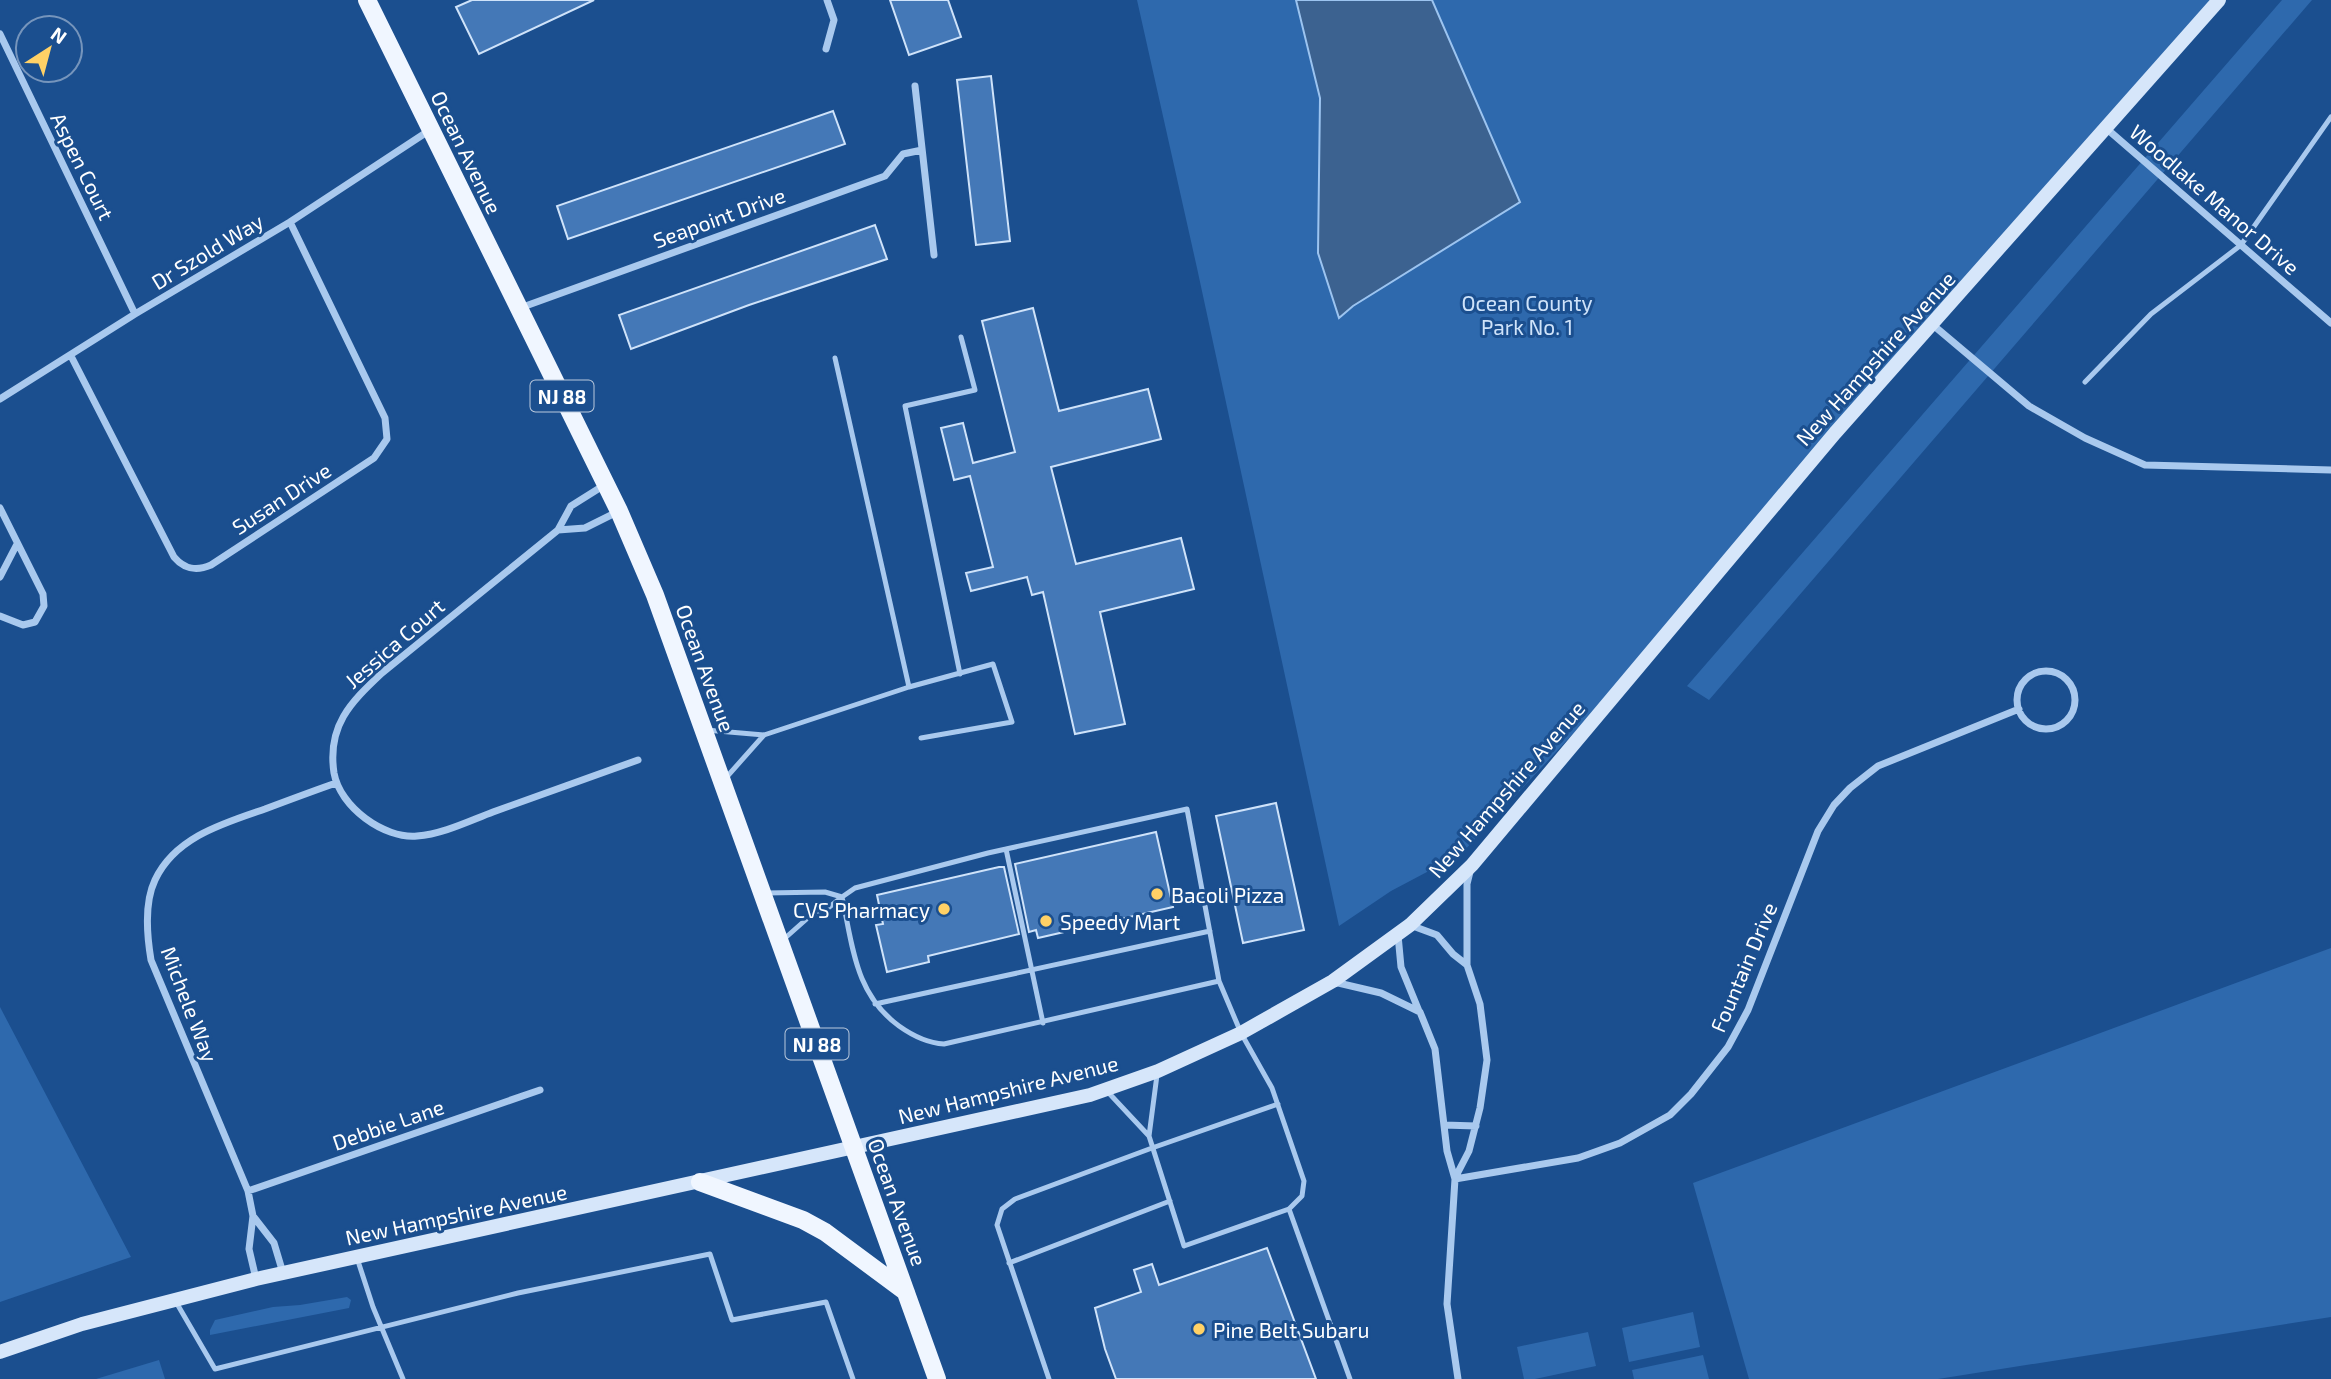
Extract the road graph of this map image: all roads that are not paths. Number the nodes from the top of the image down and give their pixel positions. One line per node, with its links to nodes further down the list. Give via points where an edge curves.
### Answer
1 (367, 0): 9 (main road, Ocean Avenue / NJ 88)
2 (827, 0): 5 (street, via 834,20)
3 (2219, 0): 8 (main road, New Hampshire Avenue)
4 (0, 34): 15 (street, Aspen Court)
5 (826, 49)
6 (915, 86): 10 (street)
7 (2331, 117): 12 (lane)
8 (2107, 129): 12 (street, Woodlake Manor Drive); 17 (main road, New Hampshire Avenue)
9 (430, 130): 11 (street, Dr Szold Way); 14 (main road, Ocean Avenue / NJ 88)
10 (922, 150): 13 (street); 14 (street, Seapoint Drive, via 903,154 885,176)
11 (290, 222): 15 (street, Dr Szold Way); 19 (street, Susan Drive, via 385,418 387,439 374,458 211,565 190,568 174,557)
12 (2241, 245): 16 (street, Woodlake Manor Drive); 21 (lane, via 2151,314)
13 (934, 255)
14 (520, 309): 24 (main road, Ocean Avenue / NJ 88)
15 (135, 314): 19 (street, Dr Szold Way)
16 (2331, 323)
17 (1933, 325): 23 (street, via 2029,406 2145,465); 41 (main road, New Hampshire Avenue, via 1835,433)
18 (961, 337): 31 (lane, via 975,390 905,406)
19 (71, 356): 22 (street, Dr Szold Way)
20 (835, 358): 32 (lane)
21 (2085, 382)
22 (0, 399)
23 (2331, 470)
24 (606, 484): 26 (main road, Ocean Avenue / NJ 88); 27 (street, Jessica Court, via 571,506)
25 (0, 508): 28 (street)
26 (619, 511): 27 (street, Jessica Court, via 585,528); 34 (main road, Ocean Avenue / NJ 88)
27 (558, 530): 39 (street, Jessica Court, via 355,698 336,729)
28 (18, 544): 29 (street); 30 (street, via 43,594 44,606 35,622 23,625)
29 (0, 577)
30 (0, 616)
31 (960, 674): 32 (lane); 36 (lane, via 993,664 1012,722)
32 (909, 687): 35 (lane)
33 (2019, 709): 33 (street, via 2035,727 2054,728 2063,724 2076,699 2068,681 2047,671 2035,674 2020,688); 65 (street, Fountain Drive, via 1878,766 1834,805 1818,831 1748,1010 1728,1047 1670,1115 1620,1143 1578,1158)
34 (704, 730): 35 (lane); 38 (main road, Ocean Avenue / NJ 88)
35 (764, 735): 38 (lane)
36 (921, 738)
37 (638, 760): 39 (street, via 416,836 394,834 364,817)
38 (723, 781): 42 (main road, Ocean Avenue / NJ 88)
39 (336, 783): 67 (street, Michele Way, via 208,829 172,857 154,880 147,937 151,960)
40 (1006, 849): 43 (lane, via 855,888); 45 (lane, via 1187,809); 49 (lane)
41 (1472, 865): 44 (main road, New Hampshire Avenue); 48 (street, via 1467,884)
42 (764, 893): 43 (lane, via 825,892); 47 (main road, Ocean Avenue / NJ 88)
43 (842, 897): 47 (lane, via 810,916); 52 (lane, via 858,970)
44 (1410, 925): 46 (main road, New Hampshire Avenue); 48 (street, via 1437,935)
45 (1210, 931): 49 (lane); 50 (lane)
46 (1398, 935): 51 (main road, New Hampshire Avenue); 53 (street, via 1401,967)
47 (780, 943): 63 (main road, Ocean Avenue / NJ 88)
48 (1467, 965): 61 (street, via 1480,1004 1487,1060)
49 (1031, 970): 52 (lane); 54 (lane)
50 (1219, 981): 54 (lane); 55 (lane)
51 (1333, 981): 53 (street, via 1381,993); 55 (main road, New Hampshire Avenue)
52 (875, 1004): 54 (lane, via 904,1030 931,1044)
53 (1420, 1012): 60 (street, via 1435,1049)
54 (1043, 1023)
55 (1241, 1033): 56 (main road, New Hampshire Avenue); 59 (lane)
56 (1158, 1071): 58 (main road, New Hampshire Avenue); 62 (lane)
57 (540, 1090): 67 (street, Debbie Lane)
58 (1105, 1090): 62 (lane); 63 (main road, New Hampshire Avenue)
59 (1278, 1104): 64 (lane); 69 (lane, via 1305,1188)
60 (1444, 1125): 61 (street); 65 (street)
61 (1476, 1126): 65 (street)
62 (1149, 1136): 64 (lane)
63 (854, 1146): 66 (main road, New Hampshire Avenue); 75 (main road, Ocean Avenue / NJ 88)
64 (1152, 1148): 68 (lane); 72 (lane, via 1005,1205 997,1225)
65 (1455, 1179): 84 (street, via 1447,1304)
66 (700, 1182): 71 (main road, New Hampshire Avenue); 75 (main road, via 814,1226)
67 (248, 1191): 70 (street, Michele Way)
68 (1170, 1202): 69 (lane, via 1184,1246); 72 (lane)
69 (1289, 1209): 83 (lane)
70 (253, 1216): 73 (street, Michele Way, via 275,1243); 74 (street, Michele Way, via 249,1250)
71 (357, 1257): 73 (main road, New Hampshire Avenue); 77 (lane)
72 (1009, 1263): 82 (lane)
73 (283, 1273): 74 (main road, New Hampshire Avenue)
74 (256, 1279): 76 (main road, New Hampshire Avenue)
75 (906, 1292): 81 (main road, Ocean Avenue / NJ 88)
76 (175, 1300): 77 (lane, via 215,1369); 78 (main road, New Hampshire Avenue)
77 (383, 1327): 79 (lane); 80 (lane, via 710,1254 732,1320 826,1302)
78 (0, 1352)
79 (403, 1379)
80 (853, 1379)
81 (937, 1379)
82 (1049, 1379)
83 (1350, 1379)
84 (1458, 1379)

